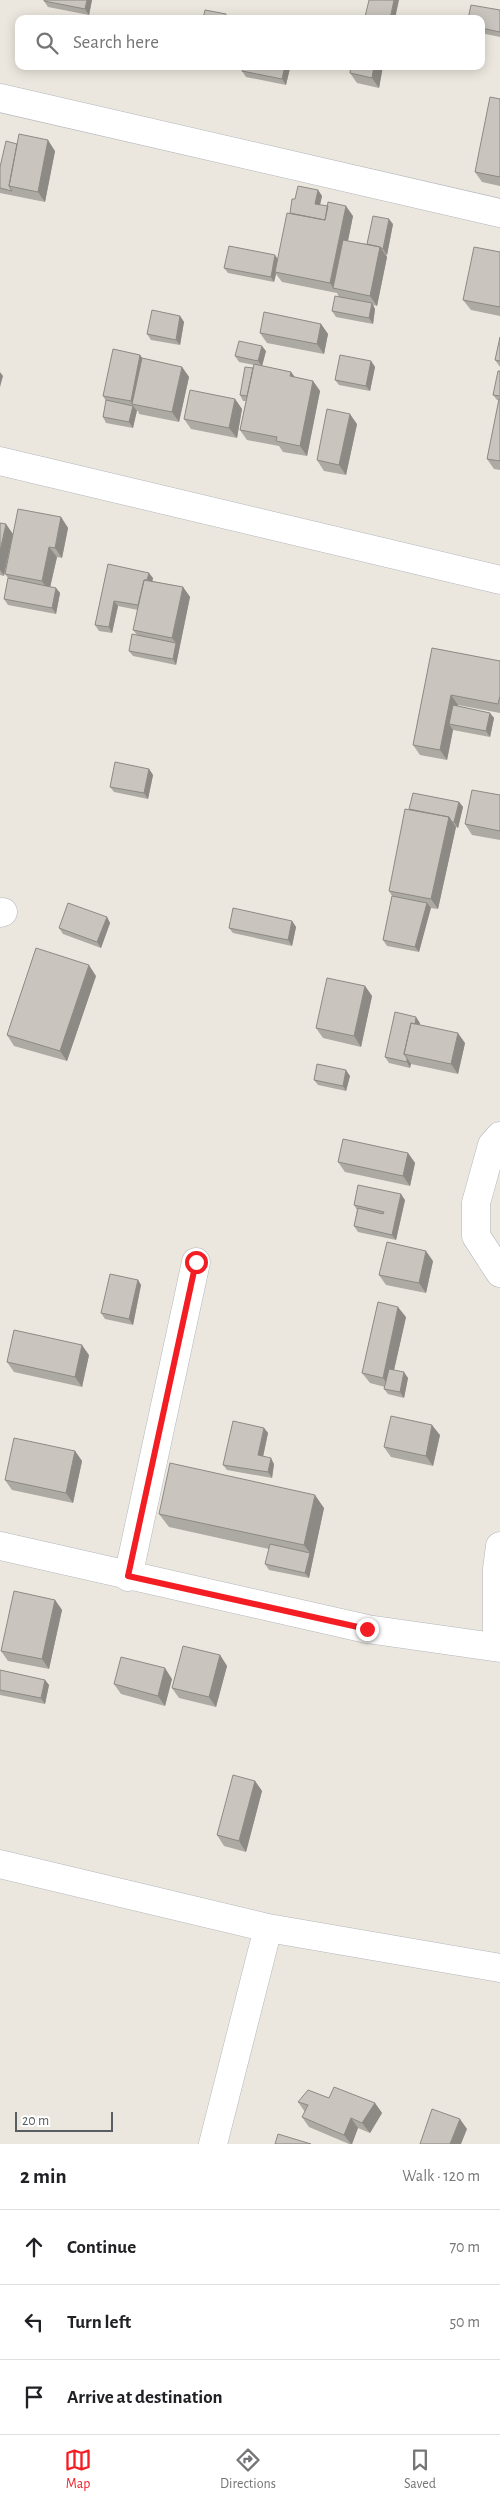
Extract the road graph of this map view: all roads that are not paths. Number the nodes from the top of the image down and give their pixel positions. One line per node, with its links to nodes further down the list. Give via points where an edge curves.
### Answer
1 (0, 98): 2 (street)
2 (500, 212)
3 (0, 461): 4 (street)
4 (500, 580)
5 (500, 1136): 7 (street, via 492,1145 476,1203 476,1236)
6 (196, 1262): 10 (street)
7 (500, 1273)
8 (0, 1546): 10 (street)
9 (500, 1546): 11 (street, via 497,1569)
10 (128, 1576): 11 (street, via 367,1629)
11 (499, 1647)
12 (0, 1864): 13 (street)
13 (268, 1928): 14 (street); 15 (street)
14 (500, 1968)
15 (213, 2144)

